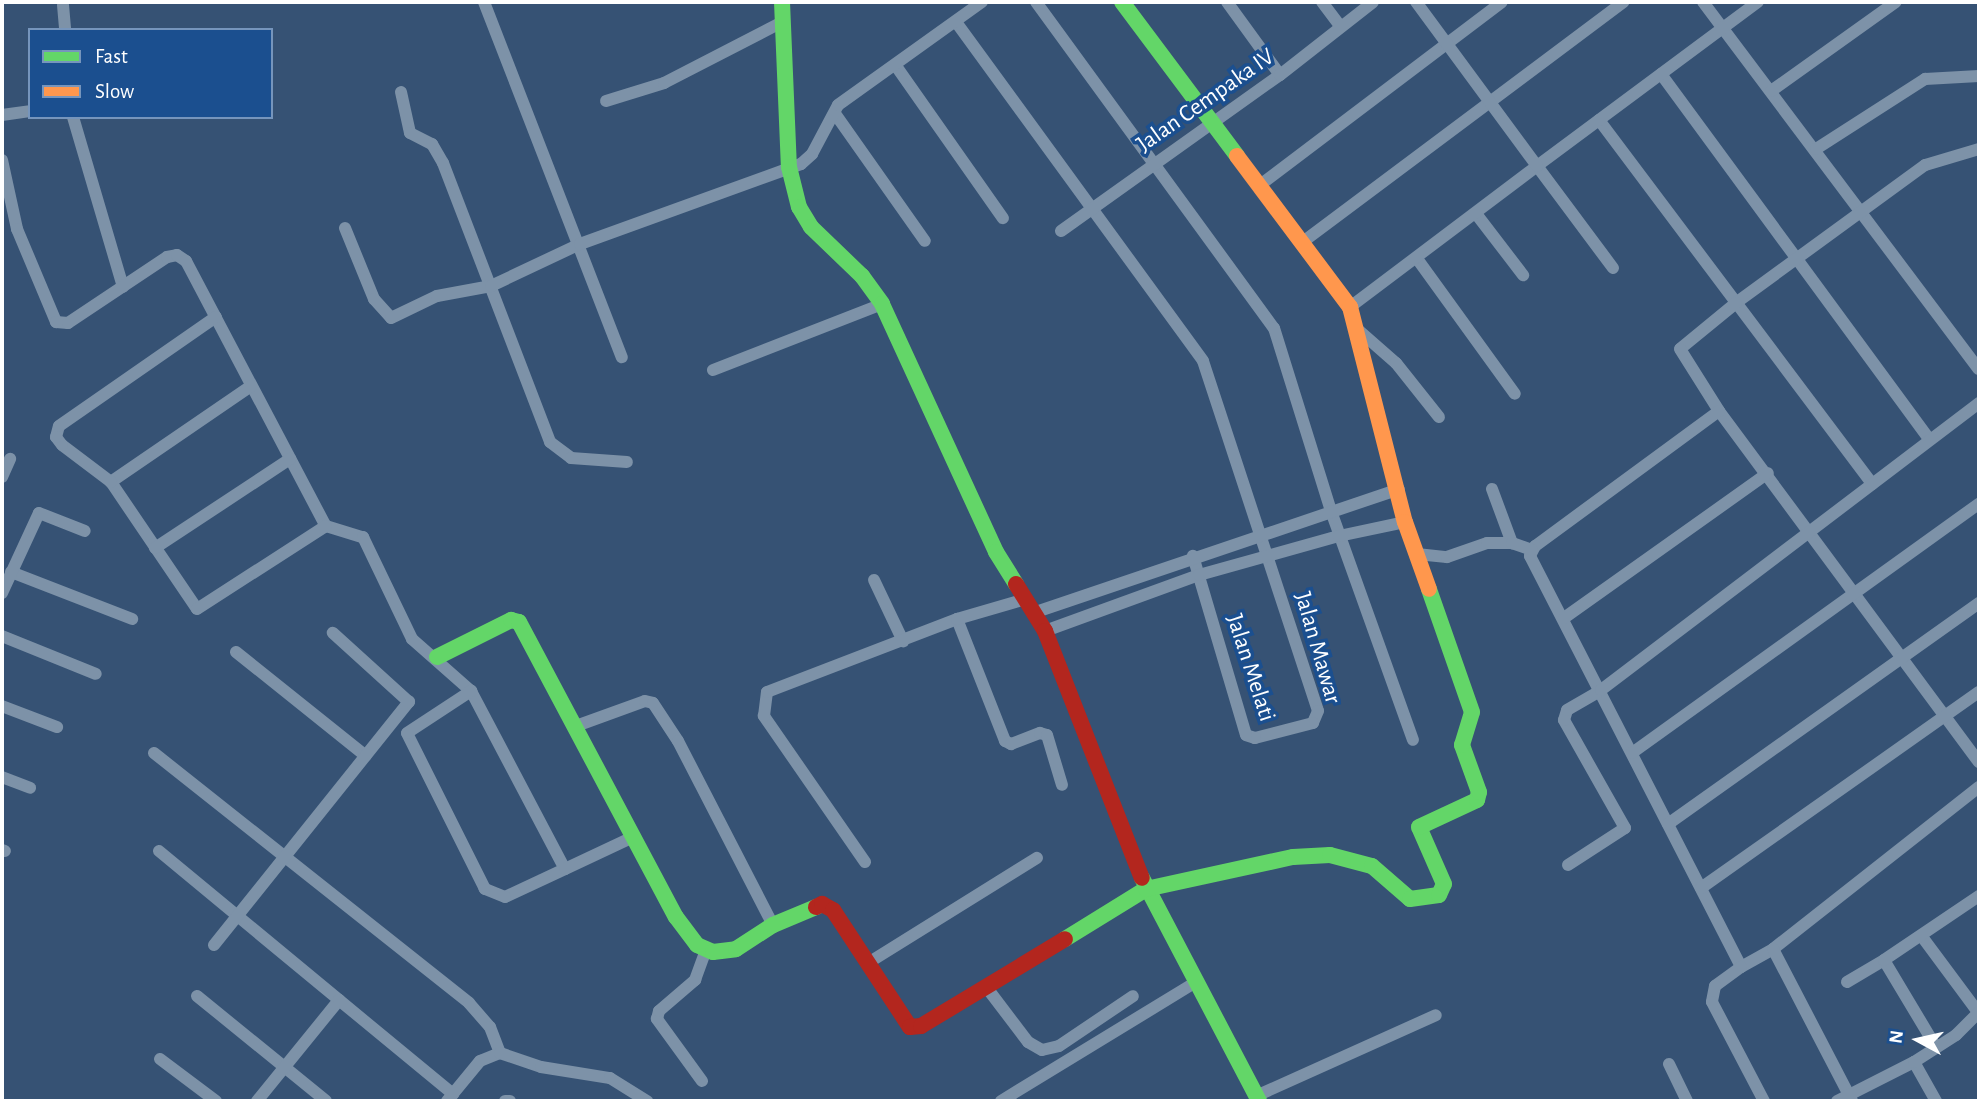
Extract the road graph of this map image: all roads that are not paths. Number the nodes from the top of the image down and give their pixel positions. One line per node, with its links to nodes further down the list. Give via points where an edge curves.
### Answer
1 (484, 2): 51 (street)
2 (782, 2): 16 (street)
3 (982, 2): 17 (street)
4 (1036, 2): 39 (street)
5 (1122, 2): 35 (street)
6 (1227, 2): 24 (street)
7 (1322, 2): 18 (street)
8 (1373, 2): 18 (street, Jalan Cempaka IV)
9 (1416, 2): 21 (street)
10 (1502, 2): 21 (street)
11 (1624, 2): 29 (street)
12 (1703, 2): 19 (street)
13 (1758, 2): 19 (street)
14 (1896, 2): 26 (street)
15 (63, 5): 20 (street)
16 (782, 22): 28 (street, via 664,83); 41 (street)
17 (956, 22): 22 (street); 43 (street, Jalan Mawar)
18 (1340, 26): 24 (street, Jalan Cempaka IV)
19 (1723, 26): 23 (street); 26 (street)
20 (65, 28)
21 (1446, 44): 29 (street); 42 (street)
22 (896, 66): 32 (street, via 847,98); 46 (street)
23 (1661, 74): 34 (street); 52 (street)
24 (1280, 75): 35 (street, Jalan Cempaka IV)
25 (1979, 76): 36 (street, via 1925,79)
26 (1772, 90): 36 (street)
27 (401, 92): 57 (street, via 409,131 437,150)
28 (606, 101)
29 (1491, 105): 40 (street); 50 (street)
30 (28, 111): 31 (street)
31 (2, 115)
32 (836, 115): 41 (street, via 812,153); 49 (street)
33 (74, 119): 56 (street)
34 (1599, 120): 40 (street); 58 (street)
35 (1209, 122): 39 (street, Jalan Cempaka IV); 42 (street)
36 (1816, 149): 44 (street)
37 (1979, 149): 44 (street, via 1925,165)
38 (2, 160): 56 (street, via 17,229 56,322 68,323)
39 (1154, 163): 43 (street, Jalan Cempaka IV); 82 (street, via 1274,328)
40 (1537, 166): 45 (street); 54 (street)
41 (789, 167): 51 (street); 59 (street, via 805,219 862,276)
42 (1260, 185): 50 (street)
43 (1092, 209): 48 (street, Jalan Cempaka IV); 87 (street, Jalan Mawar, via 1203,361)
44 (1863, 210): 52 (street); 64 (street)
45 (1477, 215): 53 (street); 55 (street)
46 (1003, 218)
47 (345, 228): 57 (street, via 374,299 391,318 437,296)
48 (1061, 231)
49 (925, 241)
50 (1304, 241): 60 (street)
51 (580, 244): 57 (street); 63 (street)
52 (1796, 258): 58 (street); 71 (street)
53 (1418, 260): 60 (street); 67 (street)
54 (1613, 268)
55 (1522, 275)
56 (124, 286): 61 (street, via 167,257 181,256)
57 (491, 286): 74 (street, via 550,442 571,458)
58 (1736, 303): 69 (street, via 1680,349); 78 (street)
59 (882, 304): 65 (street); 101 (street, via 991,542)
60 (1350, 307): 62 (street)
61 (216, 317): 66 (street); 77 (street, via 59,426 57,437 62,445)
62 (1356, 328): 70 (street, via 1396,363); 79 (street)
63 (622, 357)
64 (1979, 369)
65 (713, 370)
66 (251, 386): 73 (street); 77 (street)
67 (1515, 394)
68 (1979, 403): 71 (street)
69 (1719, 411): 75 (street); 91 (street)
70 (1439, 417)
71 (1929, 439): 78 (street)
72 (10, 458): 76 (street)
73 (290, 459): 84 (street); 90 (street)
74 (627, 462)
75 (1768, 473): 86 (street); 102 (street)
76 (2, 477)
77 (111, 482): 90 (street)
78 (1872, 484): 86 (street)
79 (1399, 489): 82 (street); 83 (street)
80 (1492, 489): 89 (street)
81 (1979, 504): 98 (street)
82 (1331, 511): 87 (street); 88 (street)
83 (1405, 522): 88 (street); 92 (street)
84 (326, 526): 90 (street, via 202,610 193,606); 111 (street, via 363,537 412,639)
85 (85, 531): 95 (street, via 39,513)
86 (1809, 531): 98 (street); 113 (street)
87 (1261, 535): 93 (street); 94 (street, Jalan Mawar)
88 (1339, 536): 94 (street); 121 (street)
89 (1512, 543): 91 (street); 92 (street, via 1487,543 1436,558)
90 (155, 548)
91 (1532, 550): 102 (street, via 1532,566)
92 (1417, 554): 139 (street, via 1472,712 1462,747 1479,792 1477,800 1419,827 1444,884 1439,895 1410,899 1373,866 1330,855 1293,856)
93 (1193, 555): 96 (street); 101 (street)
94 (1268, 557): 96 (street); 120 (street, Jalan Mawar, via 1318,711 1312,723)
95 (11, 572): 99 (street); 104 (street)
96 (1199, 576): 105 (street); 120 (street, Jalan Melati, via 1246,735 1255,738)
97 (874, 580): 108 (street)
98 (1854, 592): 110 (street); 122 (street)
99 (2, 593)
100 (1979, 603): 110 (street)
101 (1031, 605): 103 (street); 105 (street)
102 (1564, 618): 113 (street)
103 (957, 619): 108 (street); 127 (street, via 1005,741 1011,744 1040,733 1048,736)
104 (132, 620)
105 (1045, 631): 139 (street)
106 (333, 633): 124 (street, via 409,702)
107 (2, 636): 112 (street)
108 (903, 641): 135 (street, via 767,692 763,703 764,716)
109 (236, 652): 124 (street)
110 (1901, 656): 117 (street); 130 (street)
111 (437, 657): 114 (street); 118 (street, via 511,620 519,622)
112 (96, 674)
113 (1601, 690): 122 (street); 136 (street, via 1567,710 1564,720 1625,828)
114 (471, 691): 137 (street); 137 (street, via 407,733 485,889 505,897)
115 (1979, 692): 117 (street)
116 (2, 706): 119 (street)
117 (1945, 716): 125 (street); 138 (street)
118 (576, 726): 131 (street); 142 (street, via 645,701 653,703 678,741)
119 (57, 727)
120 (1285, 730)
121 (1413, 740)
122 (1632, 752): 130 (street)
123 (154, 753): 133 (street)
124 (366, 756): 133 (street)
125 (1979, 762)
126 (2, 777): 128 (street)
127 (1062, 785)
128 (30, 788)
129 (1979, 788): 145 (street)
130 (1668, 824): 138 (street)
131 (635, 836): 137 (street); 146 (street, via 676,917)
132 (159, 851): 141 (street)
133 (288, 856): 141 (street); 159 (street, via 469,1003 490,1027)
134 (1037, 858): 148 (street)
135 (865, 862)
136 (1568, 865)
137 (565, 869)
138 (1701, 888): 149 (street)
139 (1146, 889): 151 (street); 152 (street)
140 (1979, 896): 143 (street)
141 (239, 916): 144 (street); 155 (street)
142 (772, 925): 146 (street, via 736,948); 148 (street, via 822,904 832,911)
143 (1923, 938): 147 (street); 156 (street)
144 (214, 945)
145 (1773, 949): 149 (street); 166 (street)
146 (706, 950): 164 (street, via 695,980 659,1011 657,1019)
147 (1884, 960): 150 (street); 158 (street)
148 (868, 963): 152 (street, via 910,1027 921,1026)
149 (1741, 967): 174 (street, via 1715,986 1712,1002)
150 (1847, 982)
151 (1194, 983): 167 (street); 172 (street)
152 (988, 988): 154 (street, via 1028,1042 1042,1050 1059,1046)
153 (197, 996): 163 (street)
154 (1133, 996)
155 (339, 999): 163 (street); 165 (street)
156 (1979, 1012): 158 (street)
157 (1436, 1015): 167 (street)
158 (1936, 1047): 161 (street)
159 (500, 1053): 165 (street, via 480,1061); 171 (street, via 551,1070 610,1078)
160 (160, 1059): 168 (street)
161 (1914, 1062): 166 (street); 176 (street)
162 (1669, 1064): 173 (street)
163 (284, 1065): 169 (street); 170 (street)
164 (702, 1081)
165 (450, 1098)
166 (1851, 1098): 175 (street)
167 (1258, 1099)
168 (216, 1101)
169 (257, 1101)
170 (326, 1101)
171 (647, 1101)
172 (1001, 1101)
173 (1686, 1101)
174 (1764, 1101)
175 (1837, 1101)
176 (1936, 1101)

